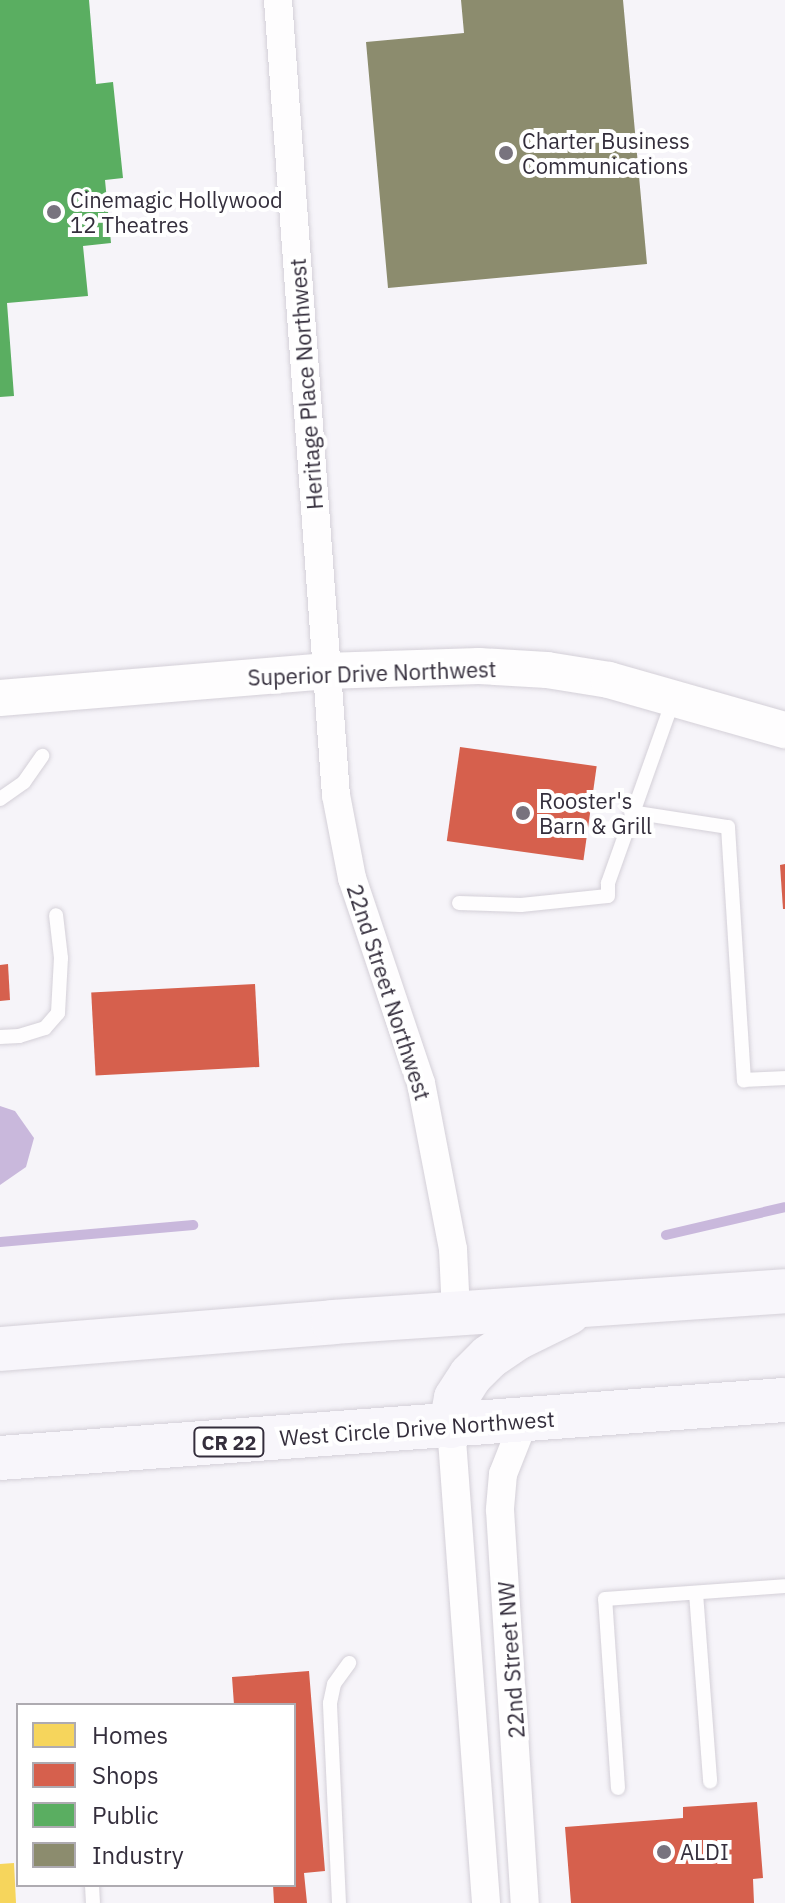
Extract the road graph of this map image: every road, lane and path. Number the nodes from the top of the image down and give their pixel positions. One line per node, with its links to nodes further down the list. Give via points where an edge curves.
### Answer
1 (278, 0): 2 (street, Heritage Place Northwest)
2 (325, 671): 3 (street, Superior Drive Northwest, via 519,668 609,680); 4 (street, Superior Drive Northwest); 15 (street, 22nd Street Northwest, via 336,795 352,878 421,1083 449,1224)
3 (675, 696): 5 (street, Superior Drive Northwest); 8 (lane)
4 (0, 698)
5 (785, 730)
6 (42, 756): 7 (lane, via 24,782)
7 (0, 799)
8 (631, 812): 9 (lane, via 608,896 521,905); 12 (lane, via 728,827 744,1080)
9 (459, 903)
10 (56, 915): 11 (lane, via 61,958 58,1013 45,1028)
11 (0, 1037)
12 (785, 1078)
13 (785, 1291): 14 (main road)
14 (585, 1305): 15 (main road); 19 (main road, via 489,1357 456,1398)
15 (456, 1313): 16 (main road)
16 (0, 1349)
17 (785, 1400): 18 (main road, West Circle Drive Northwest / CR 22)
18 (524, 1421): 19 (main road, West Circle Drive Northwest / CR 22); 28 (street, 22nd Street NW, via 503,1474 500,1510)
19 (451, 1426): 20 (main road, West Circle Drive Northwest / CR 22); 27 (street, 22nd Street NW)
20 (0, 1458)
21 (785, 1586): 22 (lane)
22 (696, 1593): 24 (lane); 25 (lane, via 605,1599)
23 (349, 1663): 26 (lane, via 334,1684 330,1703)
24 (710, 1781)
25 (618, 1788)
26 (339, 1903)
27 (486, 1903)
28 (525, 1903)

